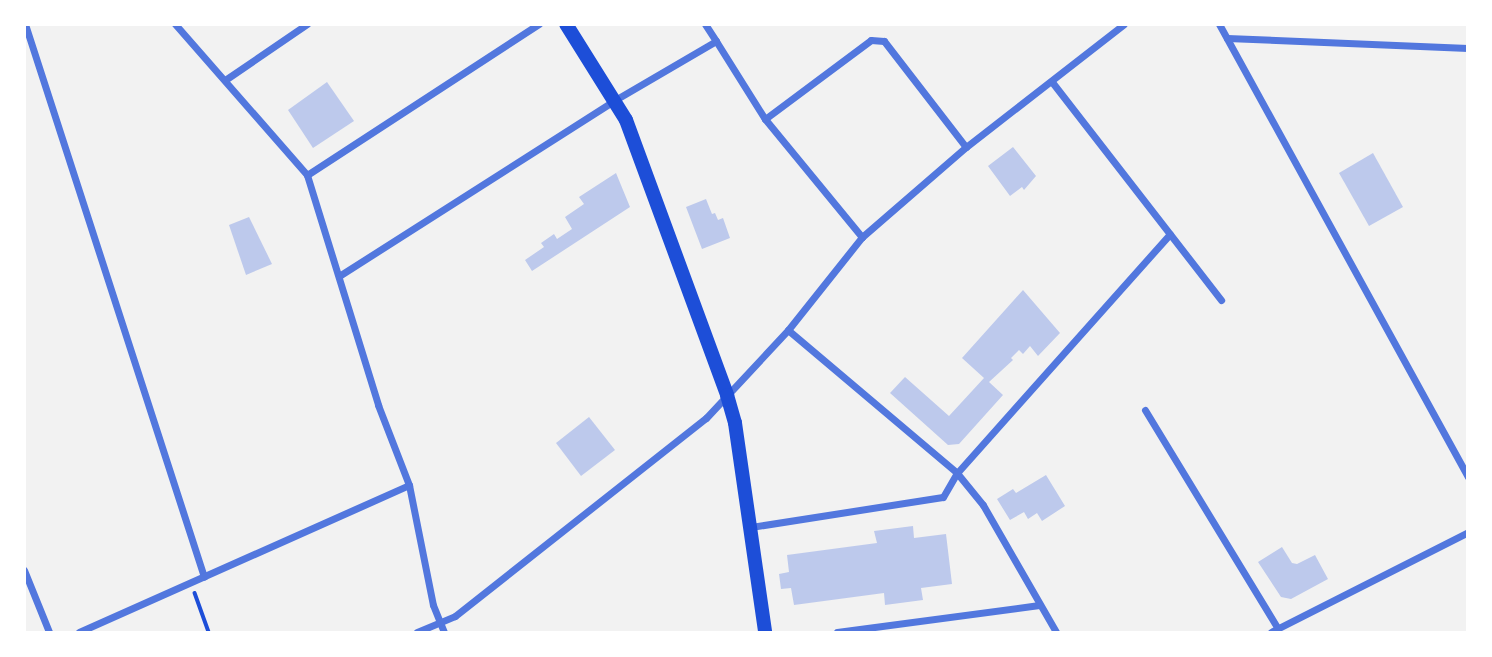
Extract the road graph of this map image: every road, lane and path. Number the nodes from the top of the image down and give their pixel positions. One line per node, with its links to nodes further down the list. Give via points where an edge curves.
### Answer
1 (25, 24): 31 (street)
2 (175, 24): 12 (street)
3 (307, 24): 12 (street)
4 (539, 24): 17 (street)
5 (566, 24): 14 (main road)
6 (705, 24): 10 (street)
7 (1124, 24): 13 (street)
8 (1219, 24): 9 (street)
9 (1227, 38): 11 (street); 26 (street)
10 (716, 41): 14 (street); 15 (street)
11 (1468, 48)
12 (225, 80): 17 (street)
13 (1052, 82): 16 (street); 18 (street)
14 (615, 100): 20 (street); 23 (main road)
15 (765, 119): 16 (street, via 871,40 884,41); 19 (street)
16 (966, 147): 19 (street)
17 (307, 175): 20 (street)
18 (1170, 234): 21 (street); 25 (street)
19 (862, 237): 22 (street)
20 (339, 276): 27 (street, via 378,405)
21 (1221, 300)
22 (788, 330): 23 (street); 25 (street)
23 (727, 395): 28 (main road); 34 (street, via 706,418 455,617)
24 (1145, 410): 35 (street)
25 (957, 473): 28 (street, via 943,496); 33 (street, via 983,505)
26 (1468, 477)
27 (409, 485): 31 (street); 34 (street)
28 (750, 527): 41 (main road)
29 (1468, 532): 35 (street)
30 (24, 570): 36 (street)
31 (204, 577): 37 (street)
32 (195, 593): 38 (path)
33 (1039, 605): 42 (street); 43 (street)
34 (440, 623): 39 (street); 40 (street)
35 (1275, 631)
36 (49, 632)
37 (79, 632)
38 (209, 632)
39 (417, 632)
40 (444, 632)
41 (765, 632)
42 (837, 632)
43 (1056, 632)

